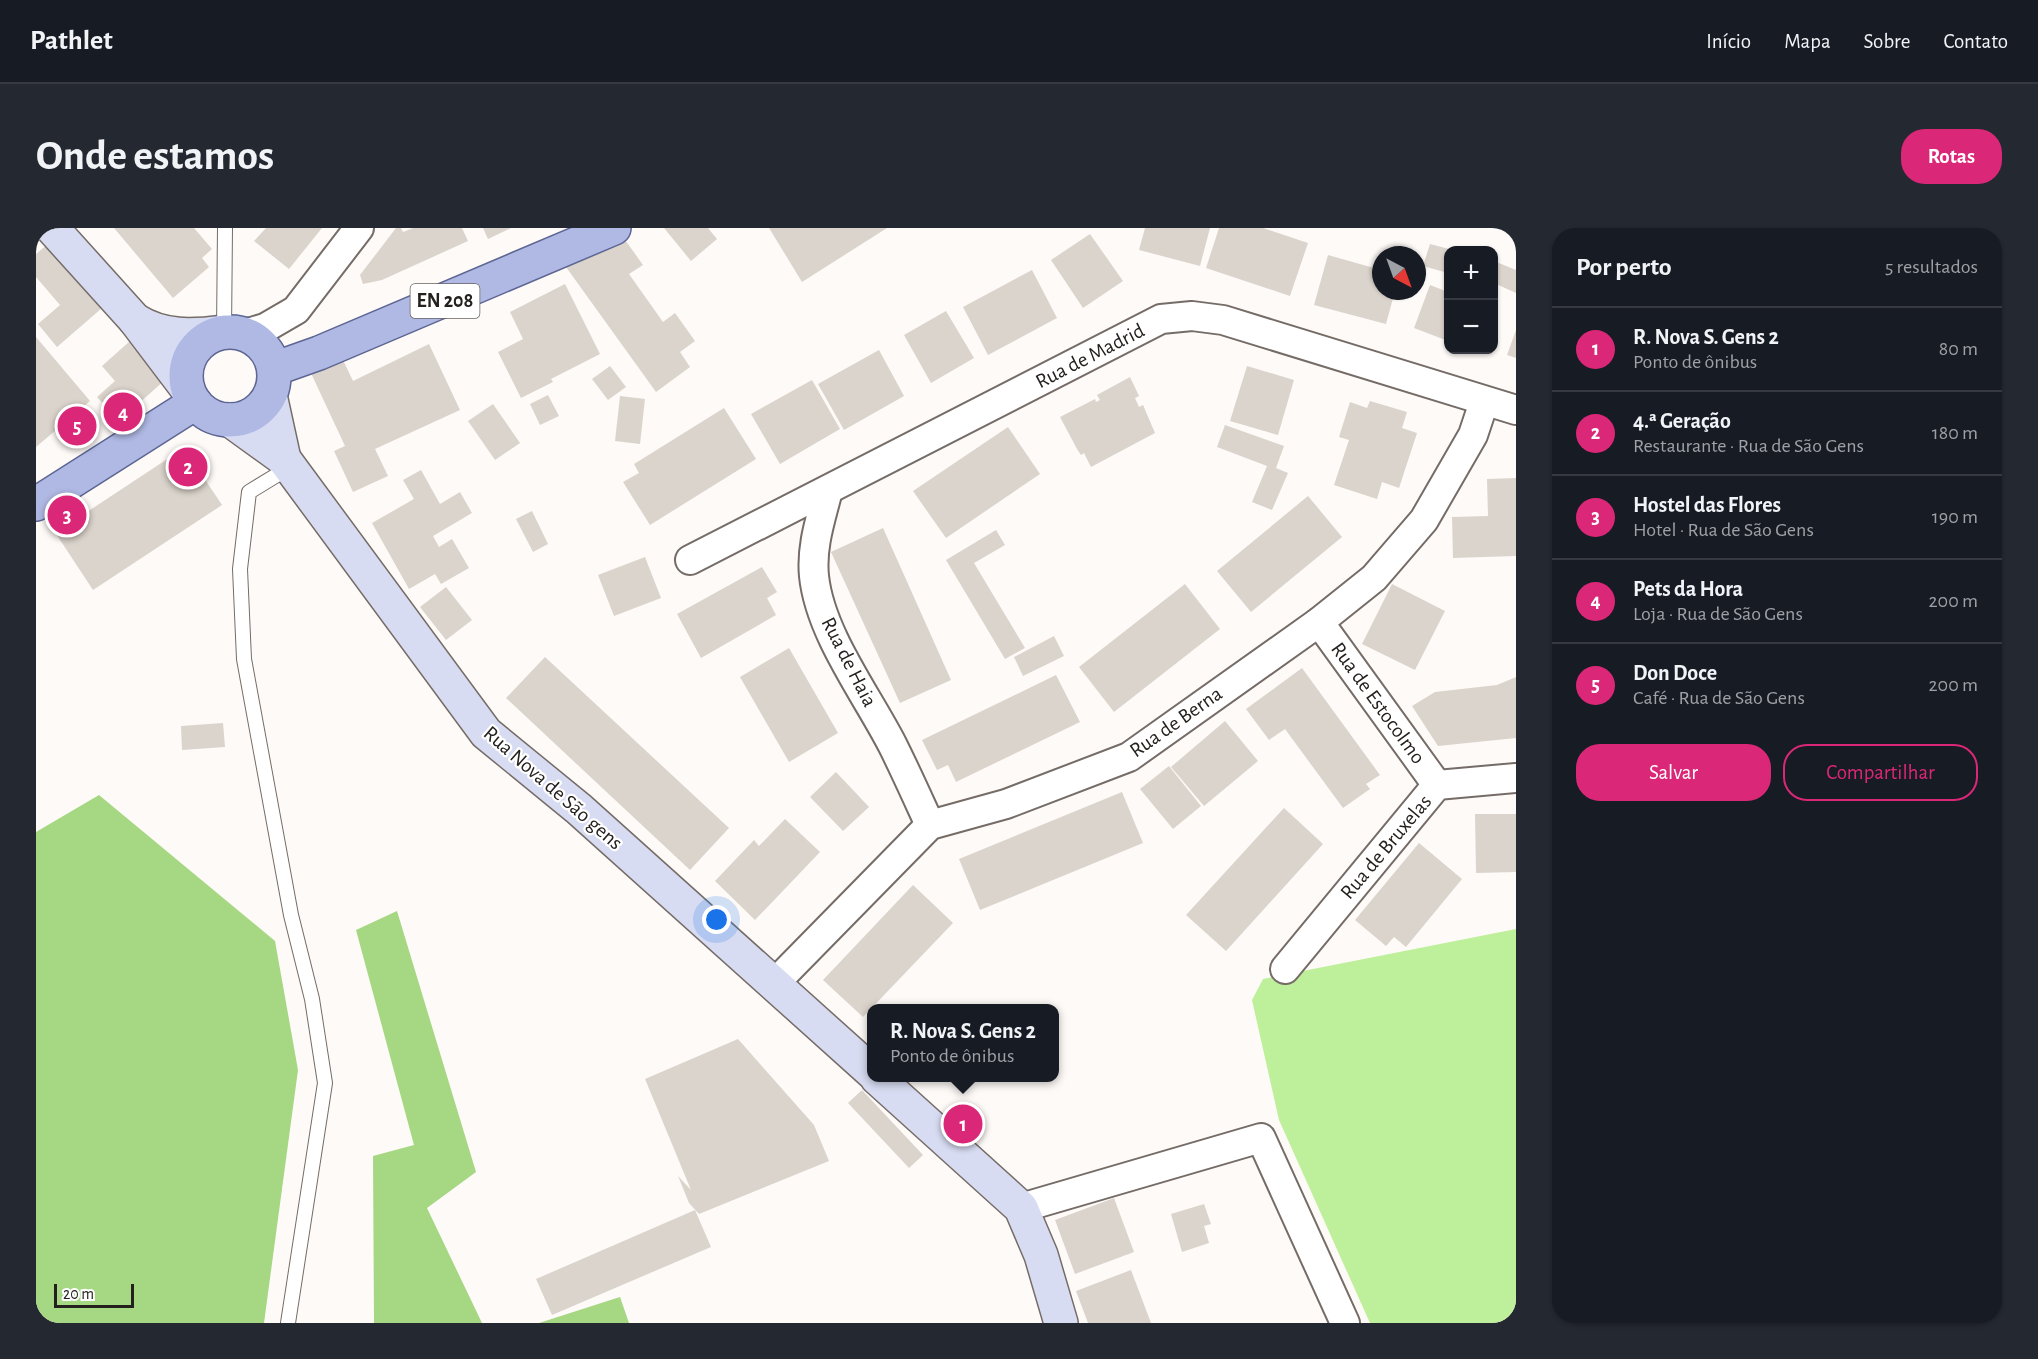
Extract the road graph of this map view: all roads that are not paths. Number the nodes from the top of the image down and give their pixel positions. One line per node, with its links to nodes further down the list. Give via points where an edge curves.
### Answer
1 (52, 228): 5 (street)
2 (225, 228): 6 (lane)
3 (359, 228): 6 (street, via 296,310 265,328)
4 (614, 228): 7 (main road, EN 208, via 319,353)
5 (135, 320): 6 (street, via 170,334); 8 (street)
6 (235, 333): 7 (main road, via 264,348); 8 (main road, via 203,341 193,351 185,376)
7 (272, 382): 11 (main road, EN 208, via 261,407); 12 (street, Rua Nova de São gens)
8 (192, 397): 11 (main road, via 213,416); 14 (main road)
9 (1484, 402): 10 (street, Rua de Madrid); 13 (street, Rua de Madrid, via 1223,320 1192,316 1161,319); 16 (street, Rua de Berna, via 1473,435 1424,520 1374,578)
10 (1516, 410)
11 (230, 420): 12 (street, Rua Nova de São gens)
12 (287, 463): 21 (street, Rua Nova de São gens, via 486,733 579,809); 25 (lane, via 249,492 240,569 244,659 258,744 291,915 312,999 325,1083)
13 (828, 490): 15 (street, Rua de Madrid); 19 (street, Rua de Haia, via 815,540 814,576 823,612)
14 (36, 504)
15 (690, 560)
16 (1318, 622): 18 (street, Rua de Estocolmo); 19 (street, Rua de Berna, via 1129,756 1006,804)
17 (1516, 778): 18 (street, Rua de Bruxelas)
18 (1437, 785): 20 (street, Rua de Bruxelas)
19 (930, 825): 21 (street)
20 (1285, 969)
21 (774, 984): 22 (street, Rua Nova de São gens)
22 (867, 1068)
23 (882, 1082): 24 (street)
24 (1021, 1208): 26 (street, via 1041,1255); 27 (street, via 1262,1138)
25 (288, 1323)
26 (1060, 1323)
27 (1345, 1323)

